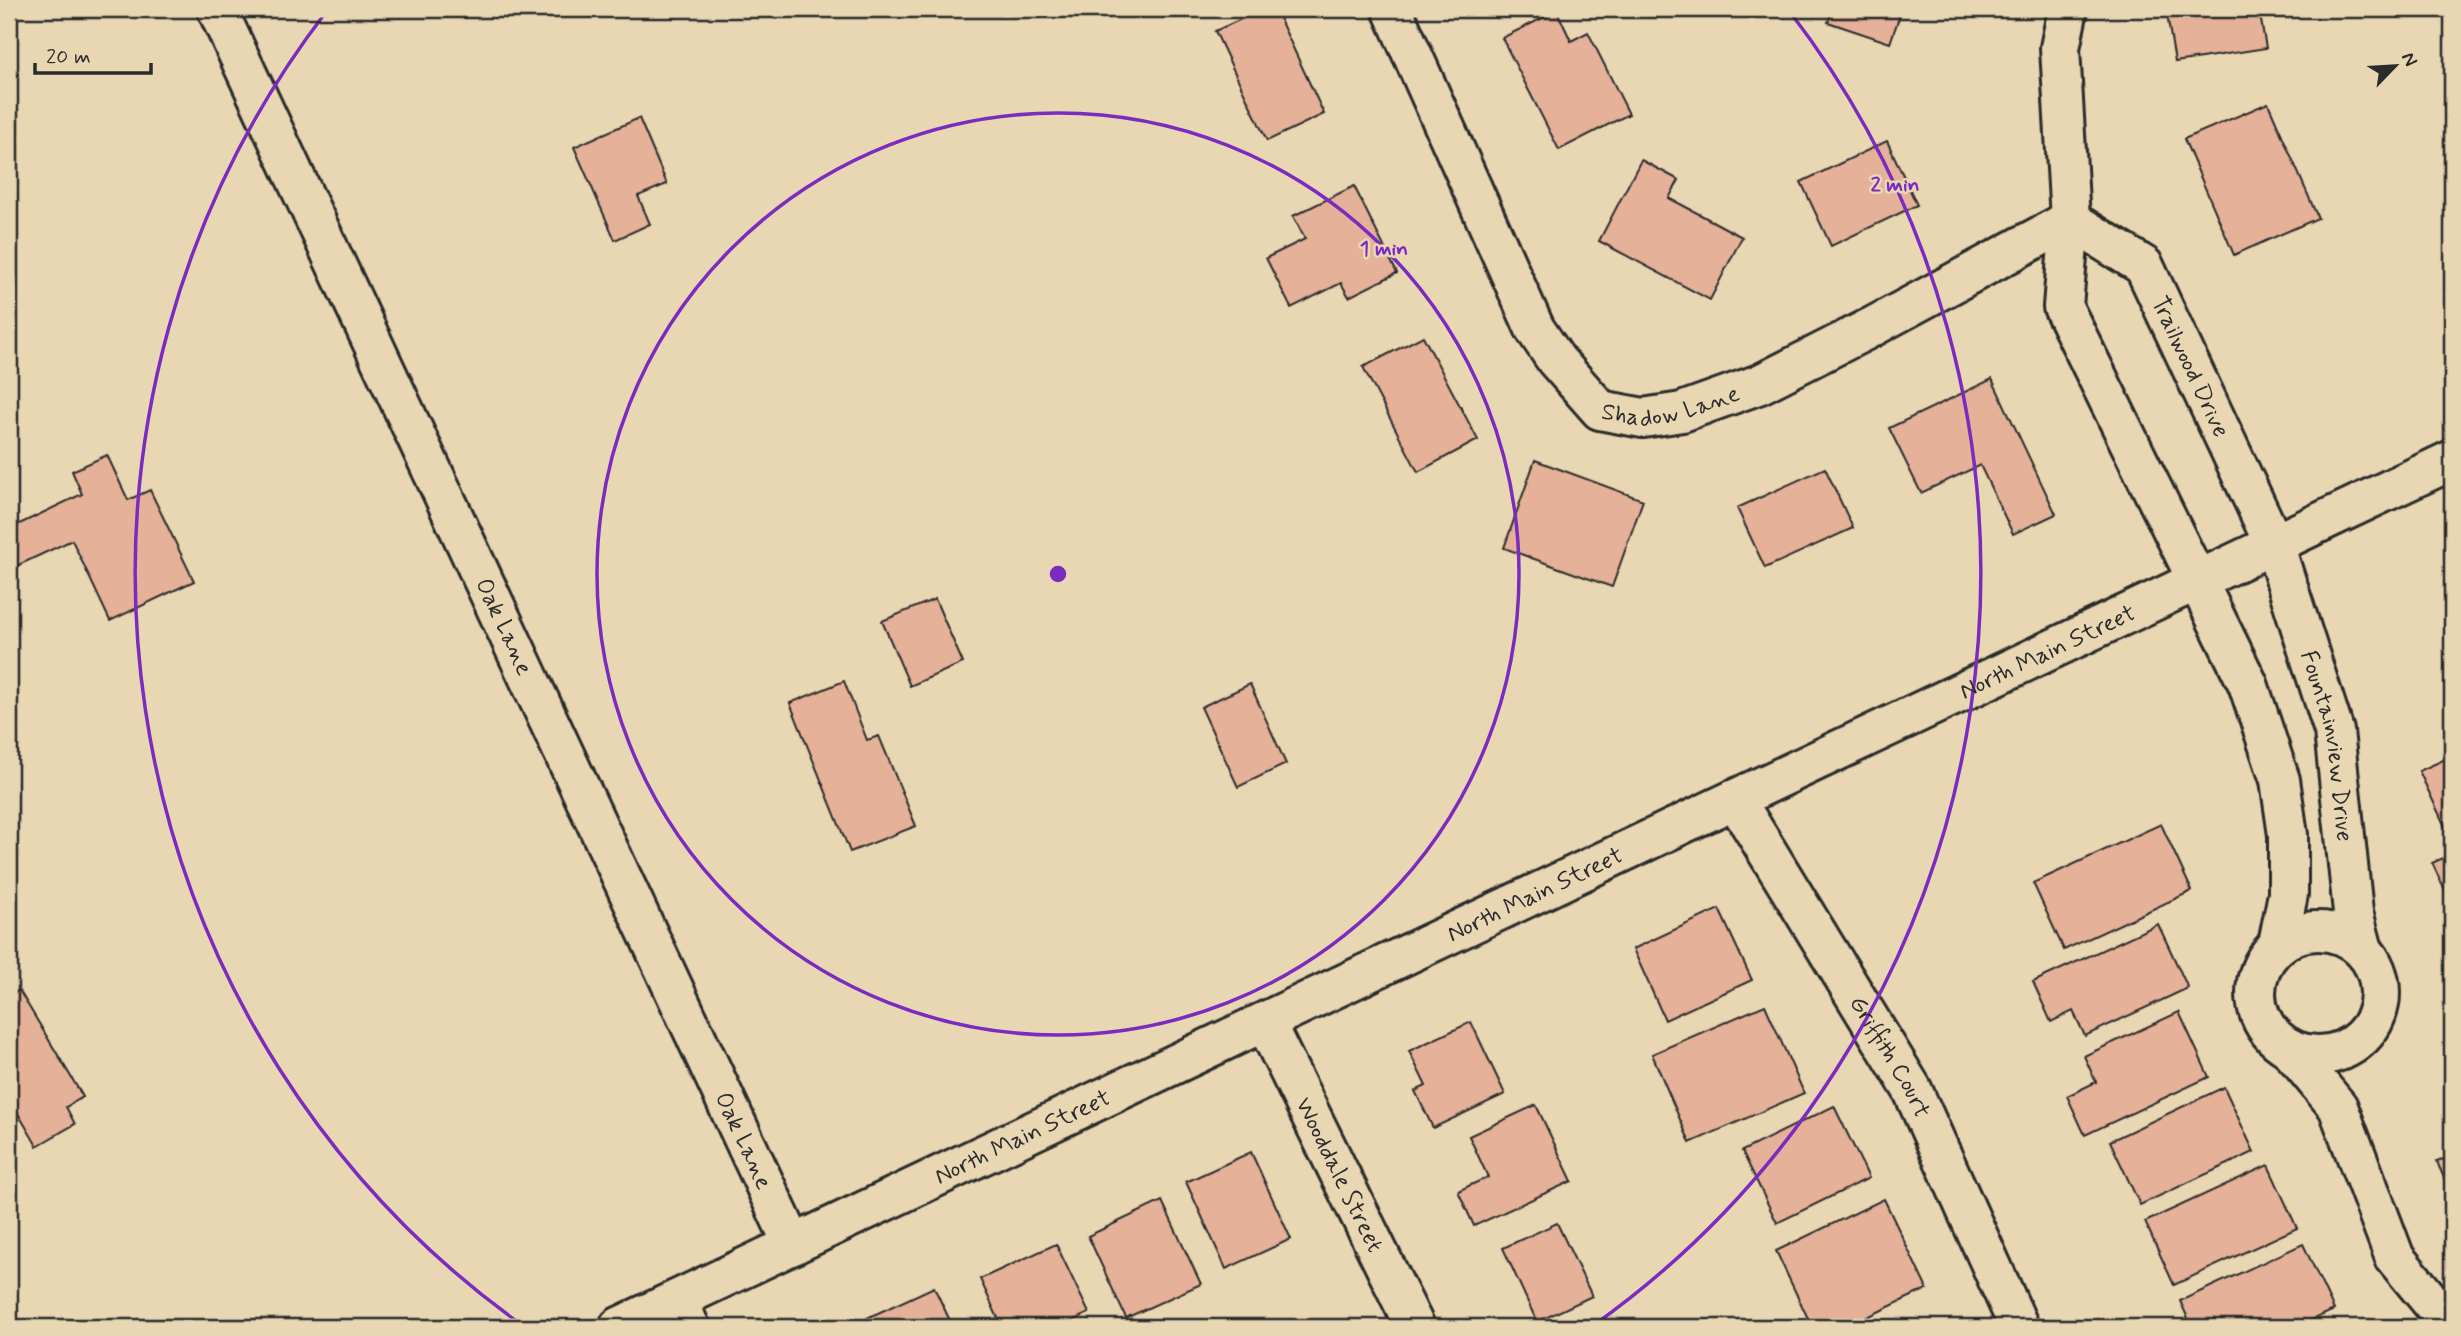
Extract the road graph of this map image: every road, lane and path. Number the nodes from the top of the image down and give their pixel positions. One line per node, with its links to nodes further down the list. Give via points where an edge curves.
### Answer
1 (216, 9): 15 (street, Oak Lane)
2 (1392, 9): 4 (street, Shadow Lane, via 1535,330 1600,410 1643,418 1682,412 1760,384)
3 (2068, 9): 4 (street, via 2060,48)
4 (2070, 220): 6 (street, Trailwood Drive, via 2144,266); 7 (street, via 2063,307)
5 (2452, 460): 6 (street, North Main Street)
6 (2274, 544): 7 (street, North Main Street); 10 (street, Fountainview Drive, via 2334,731 2353,912)
7 (2198, 581): 8 (street, North Main Street); 9 (street, via 2248,684 2280,780 2288,835 2288,894)
8 (1735, 799): 11 (street, North Main Street); 19 (street, Griffith Court, via 1912,1089)
9 (2278, 944): 10 (street, via 2316,930 2333,932); 13 (street, via 2264,960 2256,1000 2273,1037)
10 (2363, 950): 12 (street, Fountainview Drive, via 2373,965 2379,999)
11 (1265, 1022): 15 (street, North Main Street); 17 (street, Wooddale Street)
12 (2364, 1034): 13 (street, via 2329,1054); 14 (street, Fountainview Drive)
13 (2290, 1048): 14 (street)
14 (2337, 1107): 20 (street, via 2395,1258)
15 (793, 1245): 16 (street, North Main Street)
16 (684, 1313): 18 (street, North Main Street)
17 (1405, 1324)
18 (619, 1327)
19 (2019, 1327)
20 (2452, 1327)

